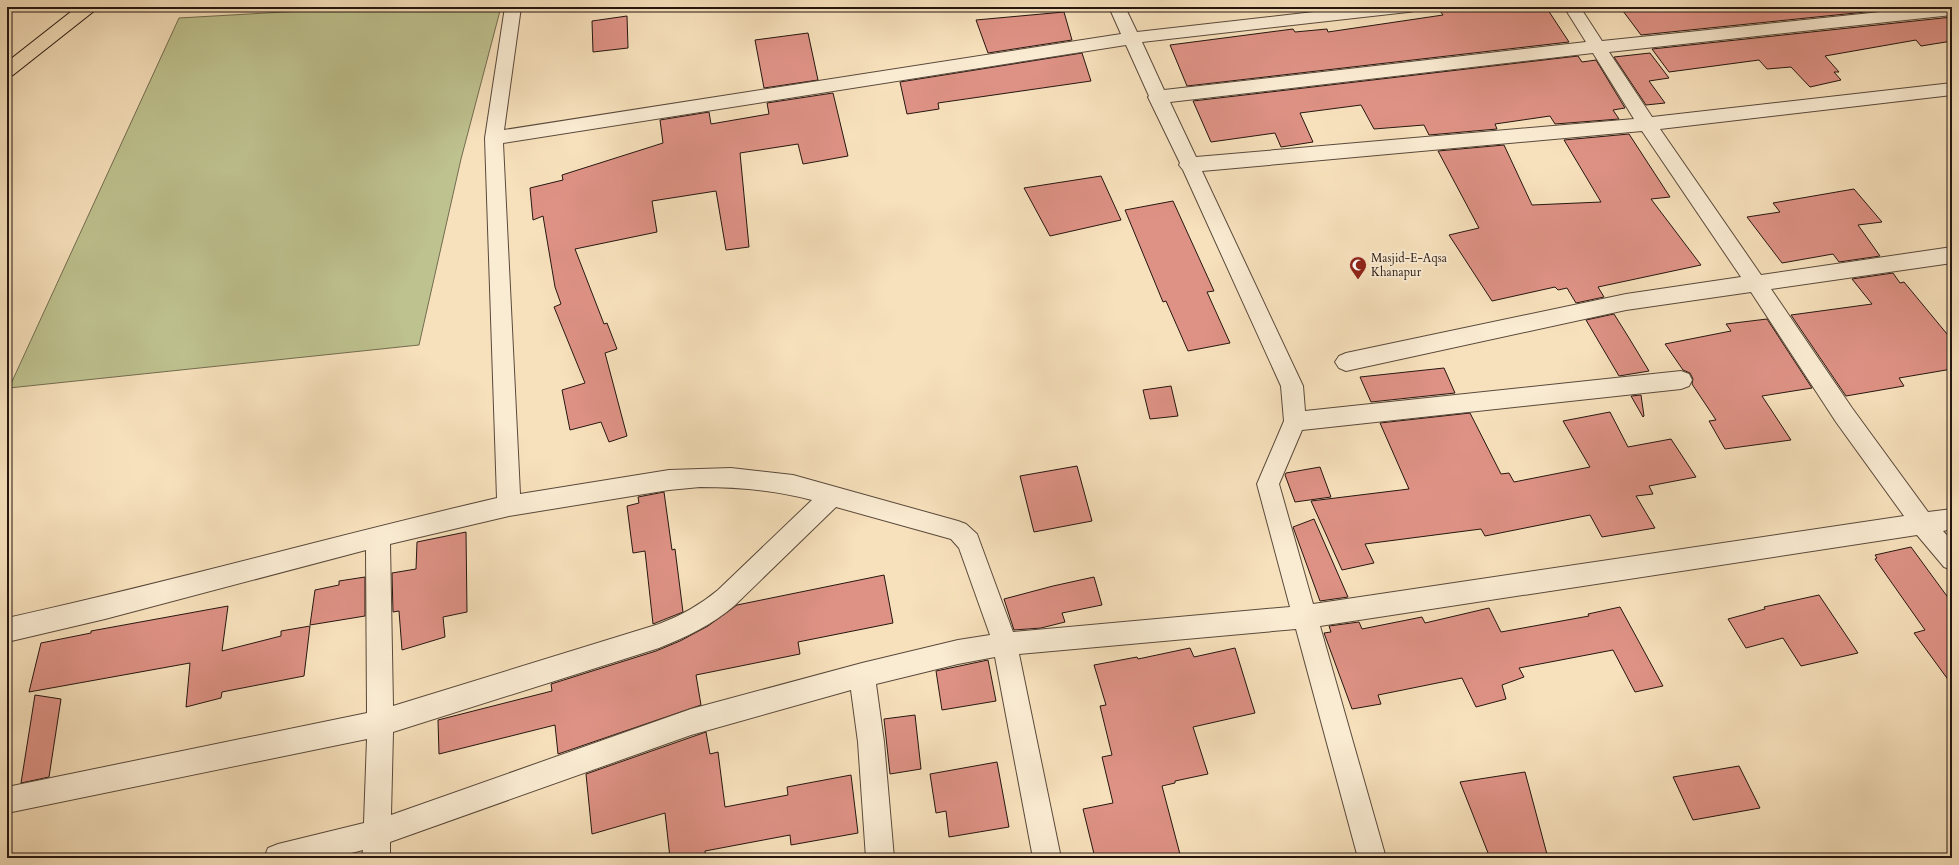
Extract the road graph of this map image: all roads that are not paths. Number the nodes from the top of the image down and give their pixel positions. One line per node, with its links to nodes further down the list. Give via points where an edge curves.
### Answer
1 (88, 7): 9 (main road)
2 (513, 7): 13 (street)
3 (1117, 7): 7 (street)
4 (1408, 7): 7 (street)
5 (1572, 7): 8 (street)
6 (1952, 10): 8 (street)
7 (1131, 38): 11 (street); 13 (street)
8 (1597, 47): 11 (street); 12 (street)
9 (7, 71)
10 (1952, 89): 12 (street)
11 (1157, 97): 14 (street)
12 (1647, 124): 14 (street); 16 (street)
13 (494, 138): 21 (street)
14 (1188, 165): 19 (street, via 1292,386)
15 (1952, 255): 16 (street)
16 (1756, 283): 17 (street, via 1626,302); 23 (street, via 1844,415)
17 (1346, 362)
18 (1681, 380): 19 (street)
19 (1294, 421): 26 (street, via 1268,484)
20 (831, 497): 21 (street, via 766,480 694,477); 28 (street, via 961,533 969,542); 30 (street, via 726,598 709,613 685,626)
21 (509, 506): 24 (street)
22 (1952, 519): 23 (street)
23 (1922, 523): 25 (street); 26 (street)
24 (378, 536): 27 (street, via 105,608); 30 (street)
25 (1952, 559)
26 (1304, 617): 28 (street); 36 (street)
27 (7, 630)
28 (1005, 644): 29 (street, via 958,652); 35 (street)
29 (862, 675): 32 (street, via 691,722); 34 (street, via 871,742)
30 (380, 723): 31 (street); 32 (street)
31 (7, 800)
32 (377, 846): 33 (street)
33 (278, 858)
34 (880, 858)
35 (1047, 858)
36 (1372, 858)

